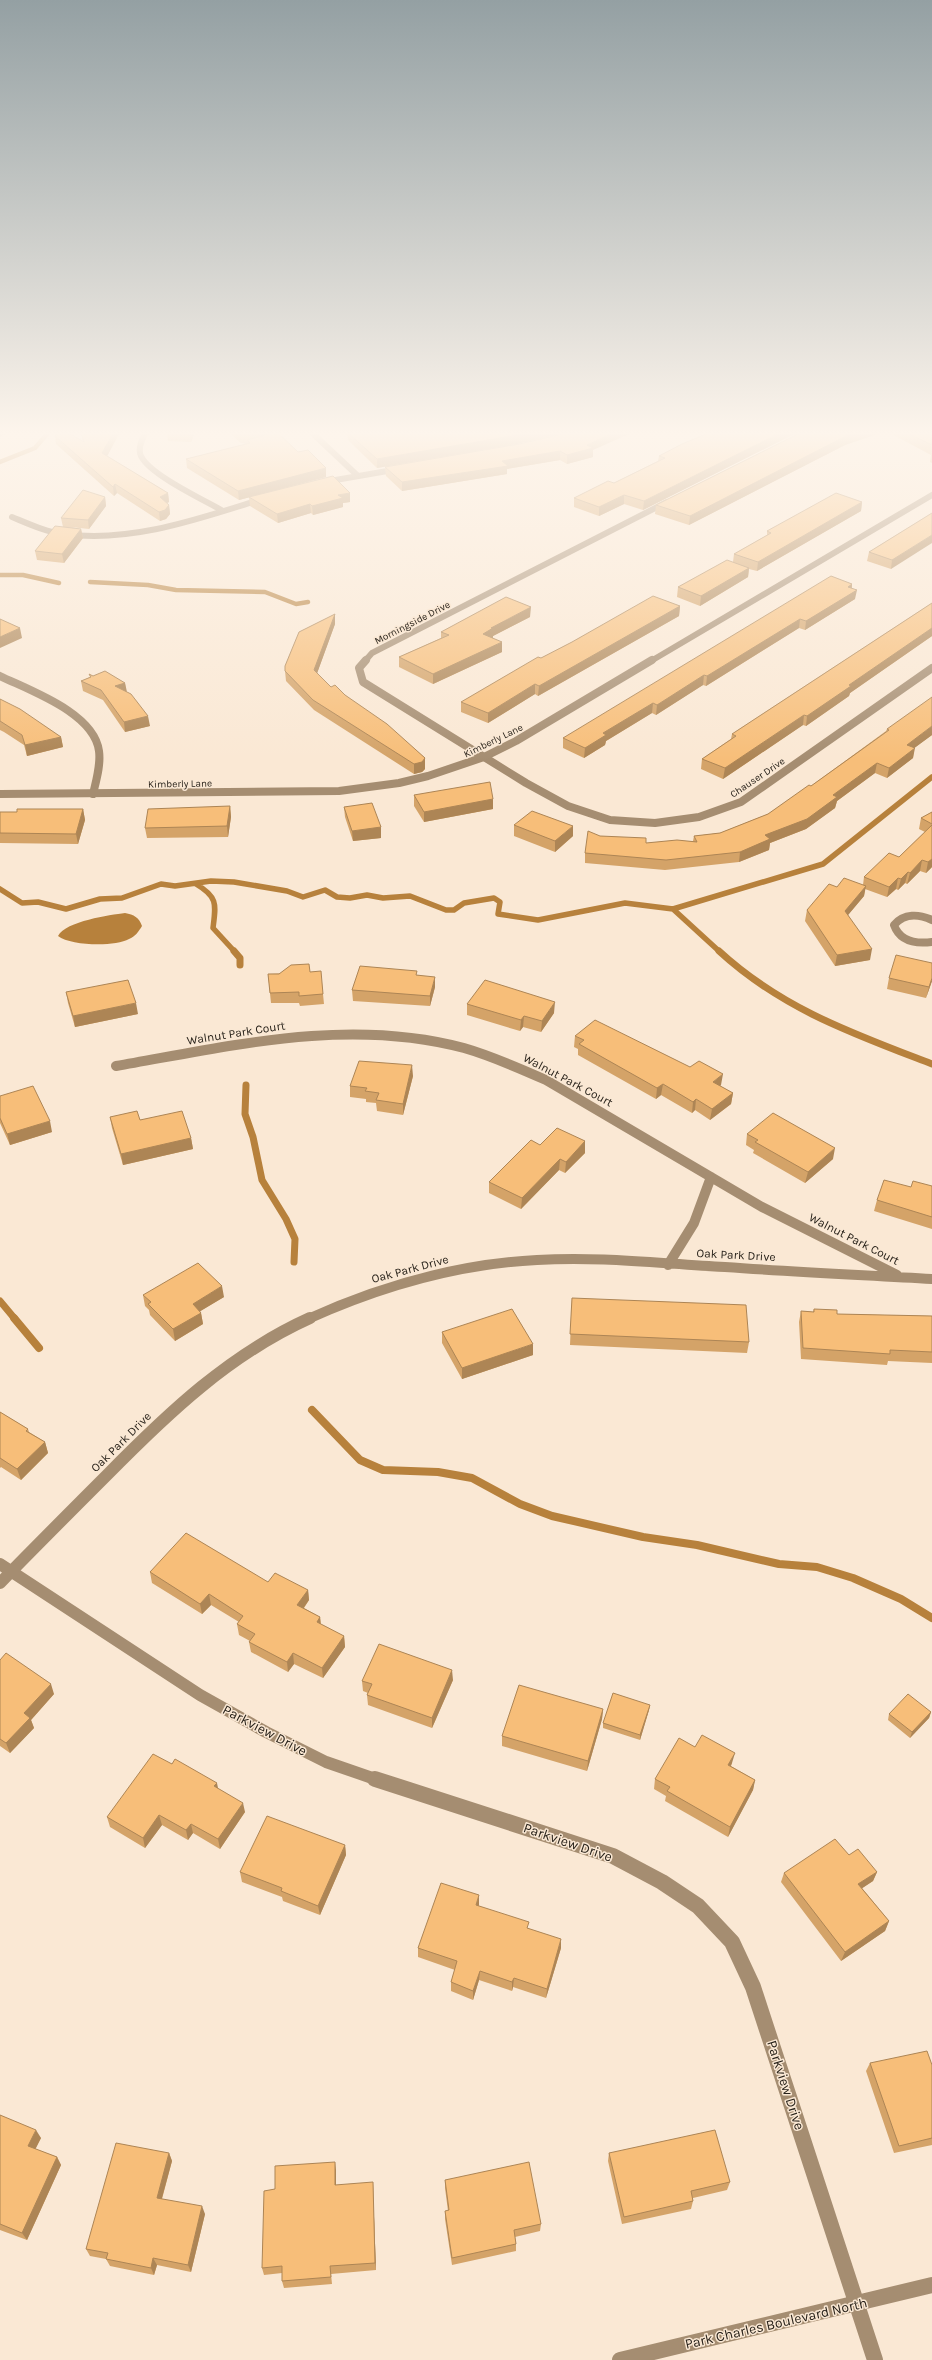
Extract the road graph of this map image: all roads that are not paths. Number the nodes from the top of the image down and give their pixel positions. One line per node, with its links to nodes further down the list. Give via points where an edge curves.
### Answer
1 (592, 540): 5 (street, Morningside Drive, via 387,645 363,661 359,668 363,682)
2 (856, 540): 5 (street, Kimberly Lane, via 528,734)
3 (932, 668): 5 (street, Chauser Drive, via 741,802 712,814 688,820 643,823 587,814 549,796)
4 (0, 676): 7 (street, via 69,711 83,723 99,750)
5 (484, 757): 7 (street, Kimberly Lane, via 456,768 406,781 339,791)
6 (0, 794): 7 (street, Kimberly Lane)
7 (93, 794)
8 (931, 917): 9 (street, via 906,916 894,925 903,938 919,943)
9 (932, 942)
10 (116, 1066): 11 (street, Walnut Park Court, via 280,1038 323,1034 372,1034 418,1039 464,1048 508,1063 546,1080)
11 (711, 1177): 12 (street, via 694,1227 685,1244); 13 (street, Walnut Park Court, via 762,1207)
12 (668, 1265): 13 (street, Oak Park Drive); 15 (street, Oak Park Drive, via 585,1259 516,1261 458,1269 407,1281 352,1299 304,1319 259,1344 212,1376)
13 (901, 1277): 14 (street, Oak Park Drive)
14 (932, 1279)
15 (6, 1567): 16 (street, Oak Park Drive); 18 (street, Parkview Drive, via 200,1694 266,1732 326,1762 612,1856 662,1882 698,1906 732,1942 753,1987)
16 (0, 1582)
17 (932, 2284): 18 (street, Park Charles Boulevard North)
18 (858, 2303): 19 (street, Park Charles Boulevard North); 20 (street, Parkview Drive)
19 (620, 2360)
20 (875, 2360)

